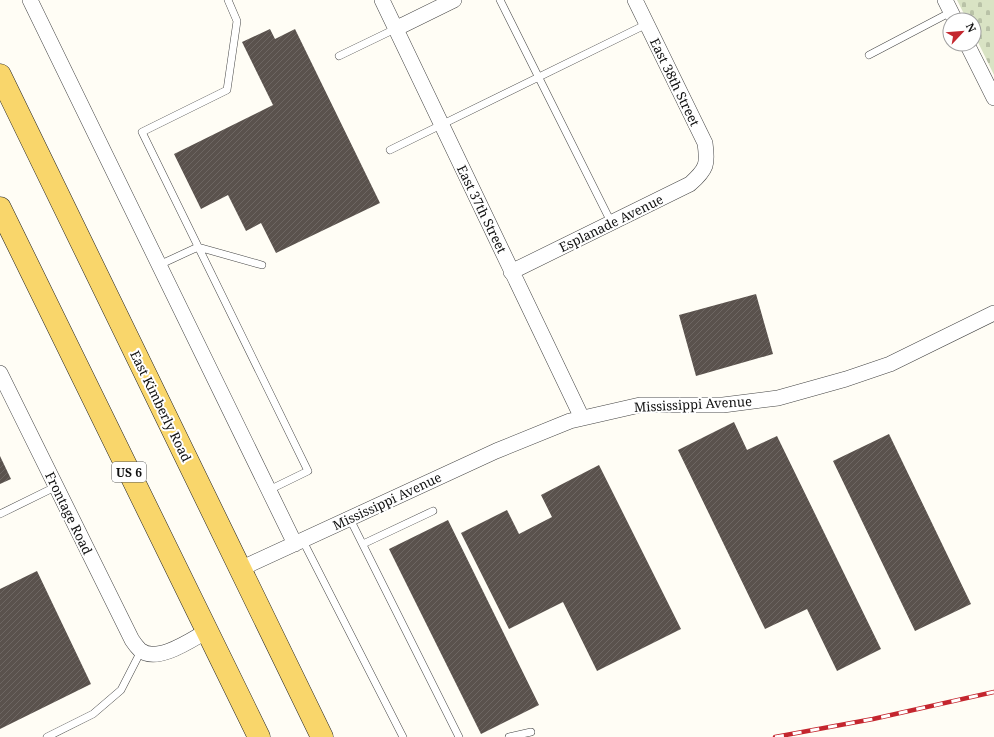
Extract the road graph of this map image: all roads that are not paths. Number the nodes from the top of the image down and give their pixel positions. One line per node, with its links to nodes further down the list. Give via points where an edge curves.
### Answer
1 (30, 0): 22 (street)
2 (228, 0): 21 (lane, via 237,21 227,90 142,132)
3 (382, 0): 9 (street, East 37th Street)
4 (454, 0): 9 (street)
5 (500, 0): 14 (lane)
6 (635, 0): 8 (street, East 38th Street)
7 (951, 11): 12 (lane)
8 (646, 24): 14 (lane); 18 (street, East 38th Street, via 705,143)
9 (395, 29): 11 (lane); 16 (street, East 37th Street)
10 (971, 52): 15 (street)
11 (339, 56)
12 (869, 56)
13 (0, 75): 35 (main road, East Kimberly Road)
14 (538, 77): 16 (lane); 20 (lane)
15 (994, 98)
16 (441, 125): 17 (lane); 24 (street, East 37th Street)
17 (390, 150)
18 (705, 167): 20 (street, Esplanade Avenue, via 690,184)
19 (0, 208): 36 (main road, US 6)
20 (611, 222): 24 (street, Esplanade Avenue)
21 (198, 247): 22 (lane); 23 (lane); 29 (lane, via 308,471)
22 (159, 265): 29 (street)
23 (262, 265)
24 (511, 272): 27 (street, East 37th Street)
25 (994, 313): 27 (street, Mississippi Avenue, via 890,364 778,398 723,405 640,406)
26 (0, 373): 28 (street, Frontage Road)
27 (582, 418): 32 (street, Mississippi Avenue, via 496,451)
28 (57, 486): 31 (lane); 37 (street, Frontage Road, via 132,640)
29 (269, 490): 33 (street)
30 (433, 511): 34 (lane)
31 (0, 514)
32 (350, 519): 33 (street, Mississippi Avenue); 34 (lane)
33 (299, 542): 35 (street, Mississippi Avenue); 42 (lane)
34 (363, 544): 43 (lane)
35 (240, 569): 41 (main road, East Kimberly Road)
36 (207, 631): 37 (street, via 174,650 156,654); 40 (main road, US 6)
37 (141, 651): 39 (lane, via 121,690 94,714)
38 (531, 732): 44 (lane)
39 (47, 737)
40 (259, 737)
41 (322, 737)
42 (403, 737)
43 (459, 737)
44 (509, 737)

